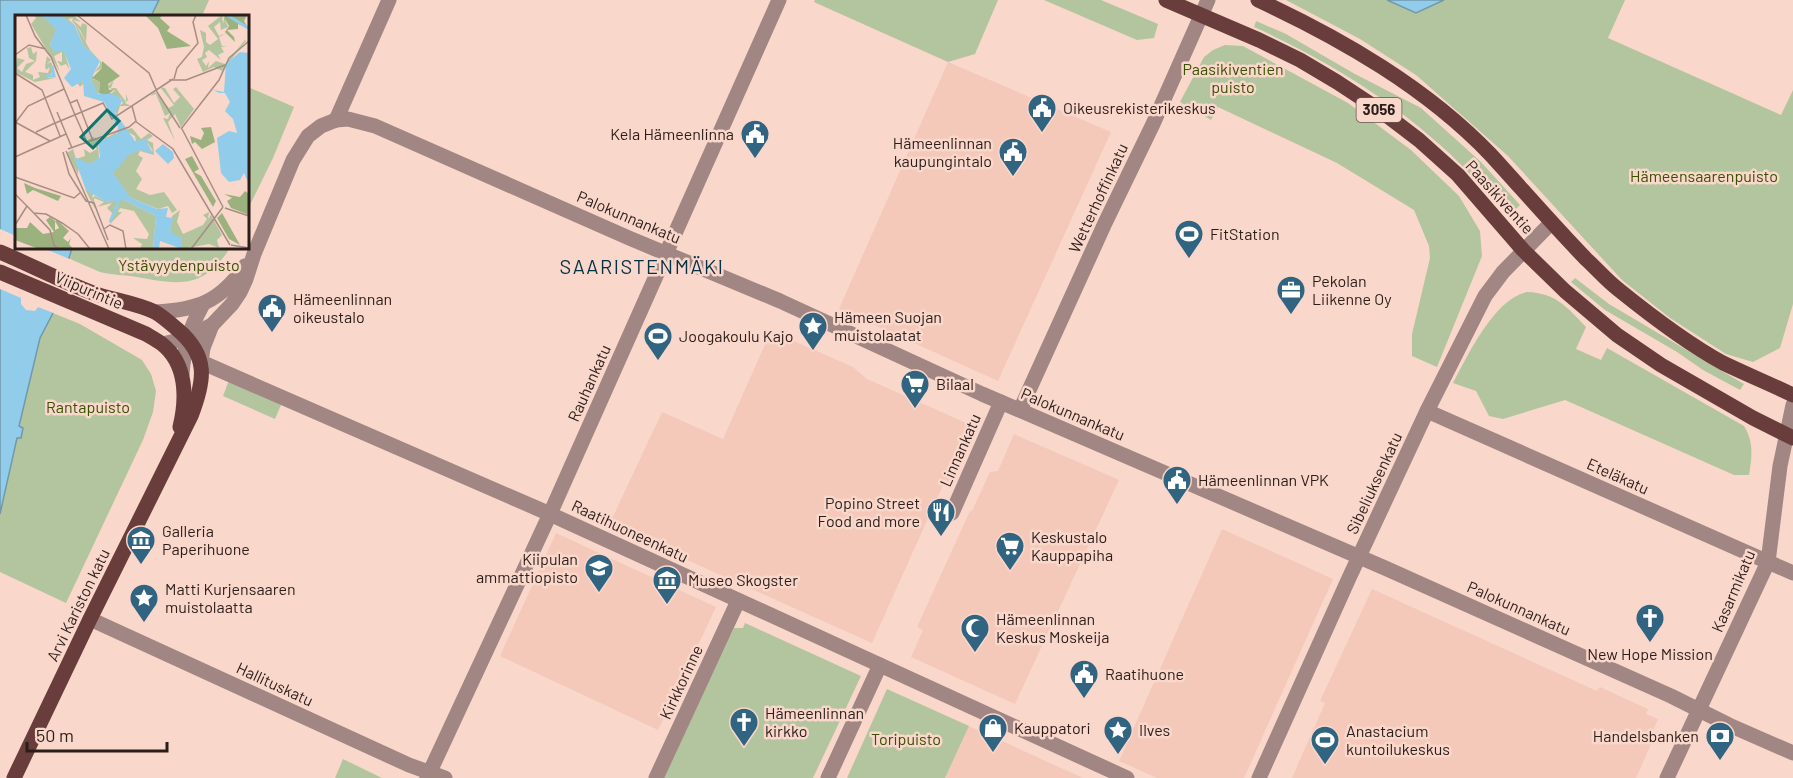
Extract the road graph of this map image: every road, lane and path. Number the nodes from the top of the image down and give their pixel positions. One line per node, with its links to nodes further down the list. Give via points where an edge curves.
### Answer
1 (389, 0): 7 (street)
2 (779, 0): 12 (street, Rauhankatu)
3 (1166, 0): 6 (main road, Paasikiventie / 3056)
4 (1208, 0): 6 (street, Wetterhoffinkatu)
5 (1258, 0): 8 (main road, Paasikiventie / 3056, via 1356,51 1409,86 1490,154)
6 (1201, 16): 9 (main road, Paasikiventie / 3056, via 1300,60 1381,111 1458,175); 24 (street, Wetterhoffinkatu)
7 (336, 120): 11 (street, Arvi Kariston katu, via 321,126 298,149); 12 (street, Palokunnankatu, via 375,126)
8 (1551, 223): 9 (street, Sibeliuksenkatu); 21 (main road, Paasikiventie / 3056, via 1617,289 1665,326 1722,362)
9 (1523, 250): 25 (street, Sibeliuksenkatu, via 1485,296); 26 (main road, Paasikiventie / 3056, via 1617,335 1661,365)
10 (0, 252): 15 (main road, Viipurintie, via 93,293)
11 (254, 254): 14 (street, Arvi Kariston katu, via 224,291); 16 (street, Arvi Kariston katu, via 240,292)
12 (667, 254): 22 (street, Palokunnankatu); 29 (street, Rauhankatu)
13 (0, 272): 18 (main road, Viipurintie)
14 (203, 304): 15 (street, Arvi Kariston katu); 17 (street, Arvi Kariston katu)
15 (155, 312): 17 (main road, Viipurintie)
16 (212, 325): 17 (street, Arvi Kariston katu); 19 (street, Arvi Kariston katu)
17 (187, 338): 18 (street, Arvi Kariston katu); 19 (main road, Viipurintie); 20 (street, Arvi Kariston katu)
18 (163, 344): 20 (main road, Arvi Kariston katu)
19 (201, 362): 20 (street); 27 (main road, Arvi Kariston katu, via 198,397); 29 (street, Raatihuoneenkatu)
20 (182, 375): 27 (main road, Arvi Kariston katu, via 184,405)
21 (1793, 395)
22 (1001, 402): 24 (street, Palokunnankatu); 28 (street, Linnankatu)
23 (1793, 405): 26 (street, Kasarmikatu)
24 (1020, 410): 30 (street, Palokunnankatu)
25 (1427, 411): 30 (street, Sibeliuksenkatu); 31 (street, Eteläkatu)
26 (1790, 436): 31 (street, Kasarmikatu, via 1780,466)
27 (174, 447): 34 (main road, Arvi Kariston katu)
28 (952, 513)
29 (550, 514): 33 (street, Raatihuoneenkatu); 38 (street, Rauhankatu)
30 (1360, 556): 36 (street, Palokunnankatu); 44 (street, Sibeliuksenkatu)
31 (1768, 562): 32 (street, Eteläkatu); 36 (street, Kasarmikatu)
32 (1793, 573)
33 (738, 601): 35 (street, Raatihuoneenkatu); 41 (street, Kirkkorinne)
34 (90, 619): 38 (street, Hallituskatu); 39 (main road, Arvi Kariston katu)
35 (880, 665): 42 (street); 43 (street, Raatihuoneenkatu)
36 (1699, 710): 37 (street, Palokunnankatu); 45 (street, Kasarmikatu)
37 (1793, 753)
38 (428, 775): 40 (street, Hallituskatu)
39 (14, 778)
40 (445, 778)
41 (656, 778)
42 (828, 778)
43 (1127, 778)
44 (1259, 778)
45 (1667, 778)

